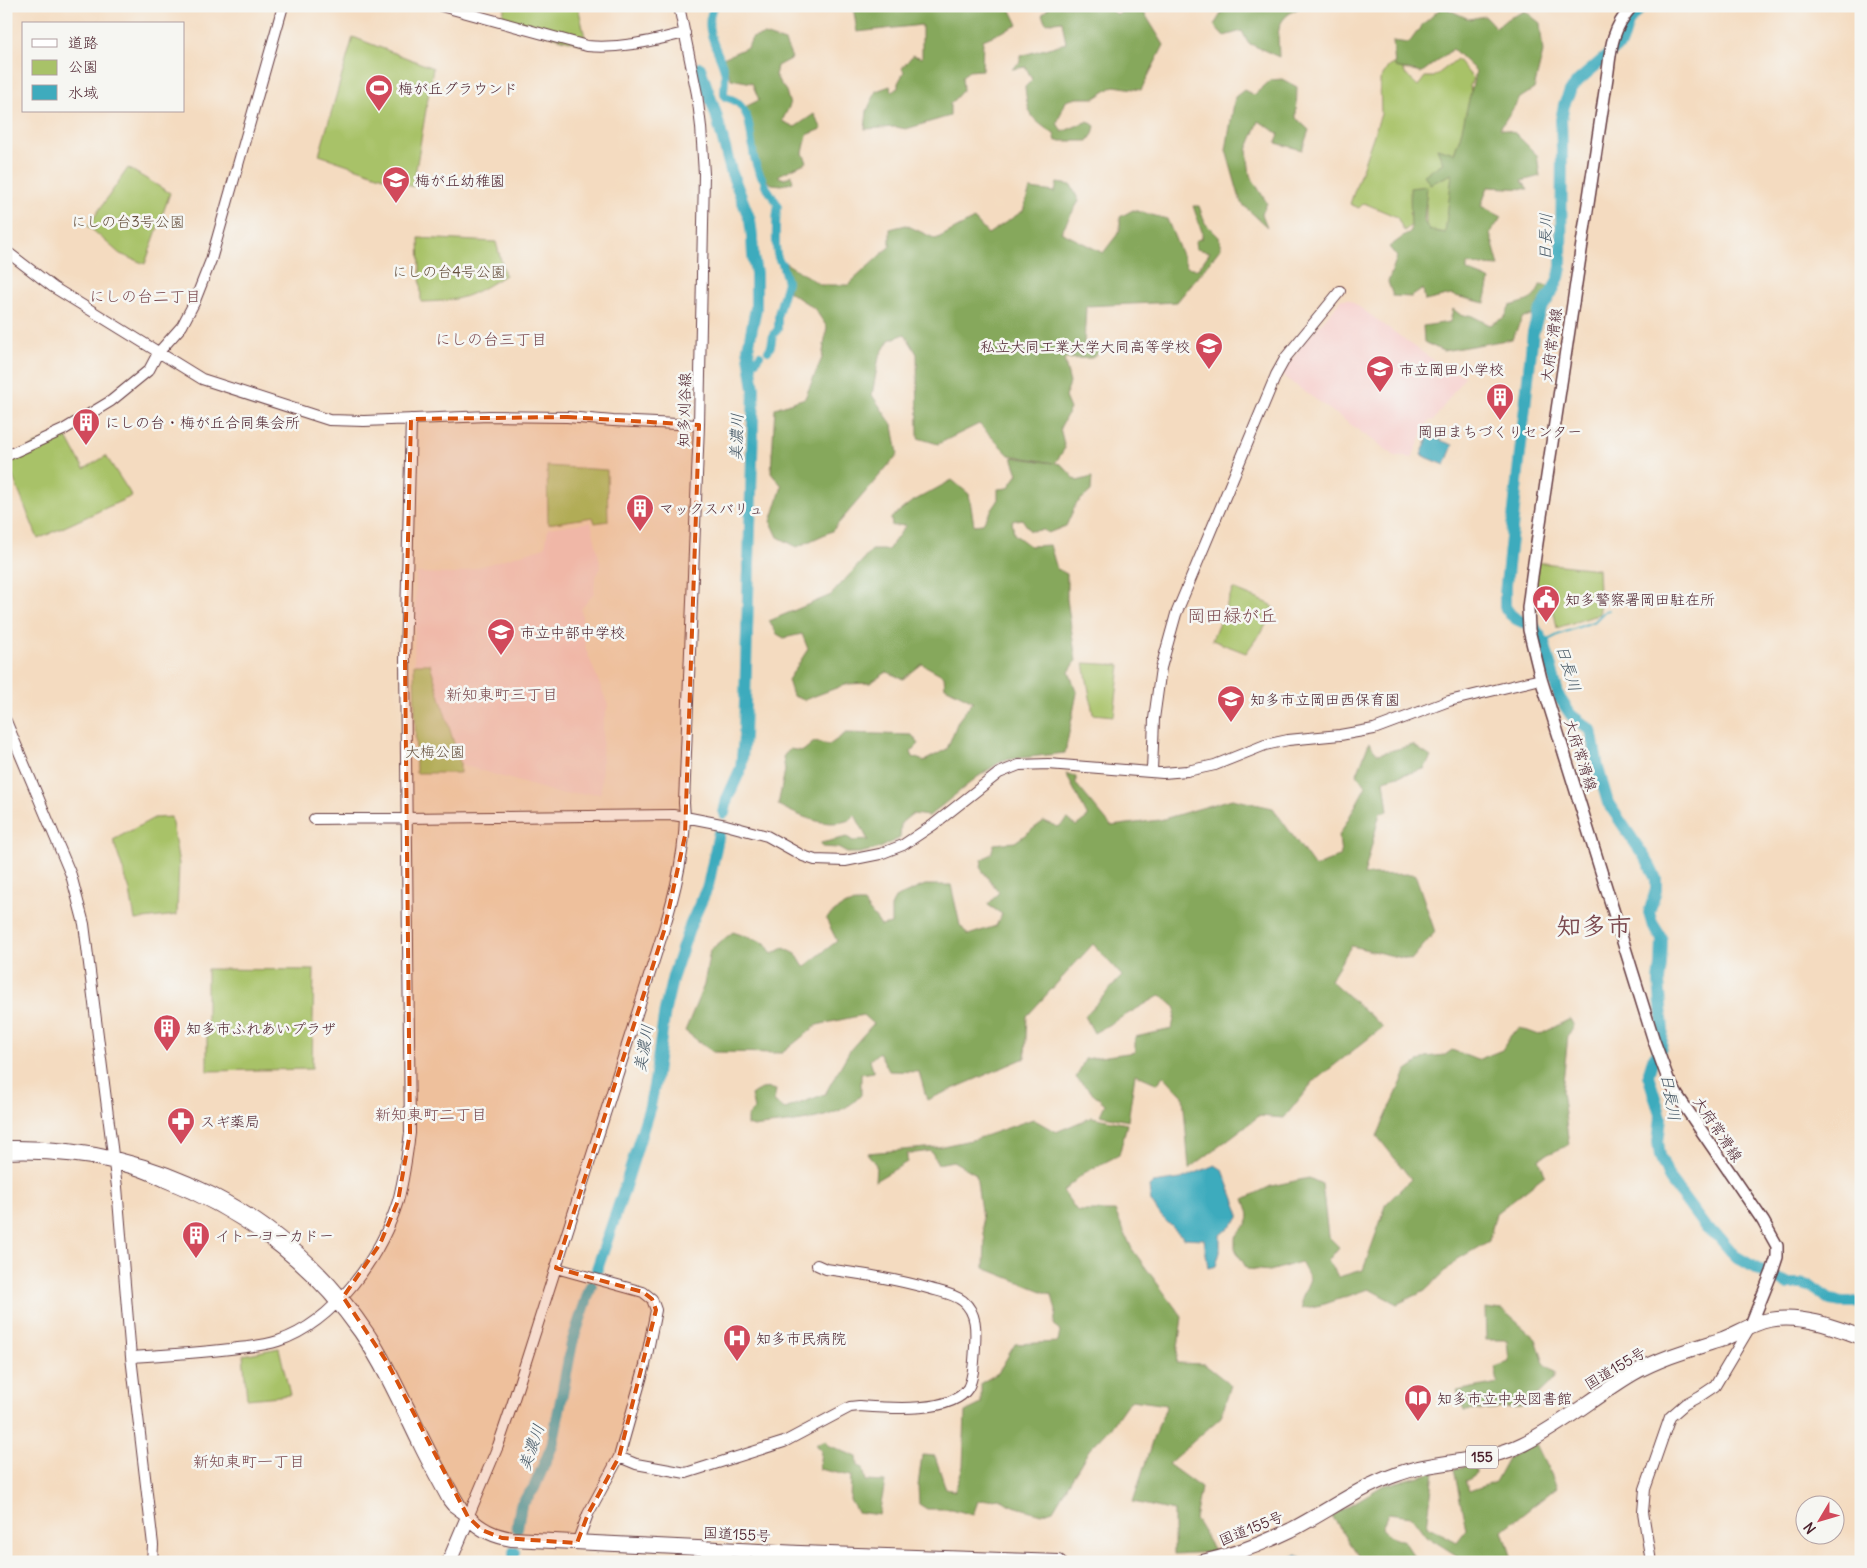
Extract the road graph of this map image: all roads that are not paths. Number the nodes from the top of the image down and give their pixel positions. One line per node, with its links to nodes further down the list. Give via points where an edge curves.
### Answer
1 (283, 6): 8 (street, via 211,260 182,326)
2 (441, 6): 5 (street, via 587,46 628,46)
3 (679, 6): 5 (street, 知多刈谷線)
4 (1632, 6): 12 (main road, 大府常滑線, via 1612,39 1533,569 1529,624)
5 (685, 34): 10 (street, 知多刈谷線, via 697,94 703,156)
6 (6, 251): 8 (street, via 53,287)
7 (1340, 291): 14 (street, via 1286,357 1276,375 1176,614 1161,668)
8 (158, 353): 9 (street, via 202,379 329,420); 11 (street, via 149,370 111,401 64,430)
9 (411, 419): 10 (street, via 567,417); 16 (street, via 405,658)
10 (699, 425): 15 (street, 知多刈谷線)
11 (6, 456)
12 (1541, 679): 14 (street, via 1449,701 1374,728 1265,745 1194,770); 24 (main road, 大府常滑線, via 1658,1052 1677,1095 1777,1246 1771,1277)
13 (6, 721): 20 (street, via 71,875 84,924)
14 (1152, 771): 15 (street, via 1019,765 999,773 933,826 903,845 844,862 815,860 767,836)
15 (685, 816): 16 (street); 22 (street, 知多刈谷線, via 685,836 666,924)
16 (406, 817): 17 (street); 23 (street, via 410,1133 398,1201 380,1244)
17 (314, 819)
18 (6, 1146): 20 (street, via 68,1148)
19 (6, 1154): 20 (street, via 55,1154)
20 (112, 1160): 23 (street, via 164,1170 225,1199 285,1240); 26 (street)
21 (817, 1265): 27 (street, via 898,1280 950,1294 964,1302 976,1327 970,1384 966,1390 946,1403 914,1407 850,1407 784,1442 686,1473 636,1464)
22 (556, 1268): 27 (street, via 643,1292 650,1296 656,1307 645,1365); 28 (street, 知多刈谷線, via 498,1446)
23 (340, 1300): 26 (street, via 303,1329 278,1341 254,1347); 28 (street, via 371,1335 450,1489)
24 (1750, 1326): 25 (highway, 国道155号 / 155, via 1768,1320 1796,1319); 33 (highway, 国道155号 / 155, via 1640,1370 1523,1444 1501,1453 1403,1472 1268,1541); 34 (street, via 1715,1386 1670,1417 1645,1489 1643,1512)
25 (1861, 1337)
26 (131, 1357): 30 (street, via 153,1545)
27 (619, 1457): 29 (street, via 588,1514)
28 (468, 1517): 29 (highway, 国道155号, via 482,1530 502,1538); 31 (highway)
29 (578, 1543): 32 (highway, 国道155号)
30 (152, 1562)
31 (449, 1562)
32 (1059, 1562)
33 (1202, 1562)
34 (1651, 1562)

